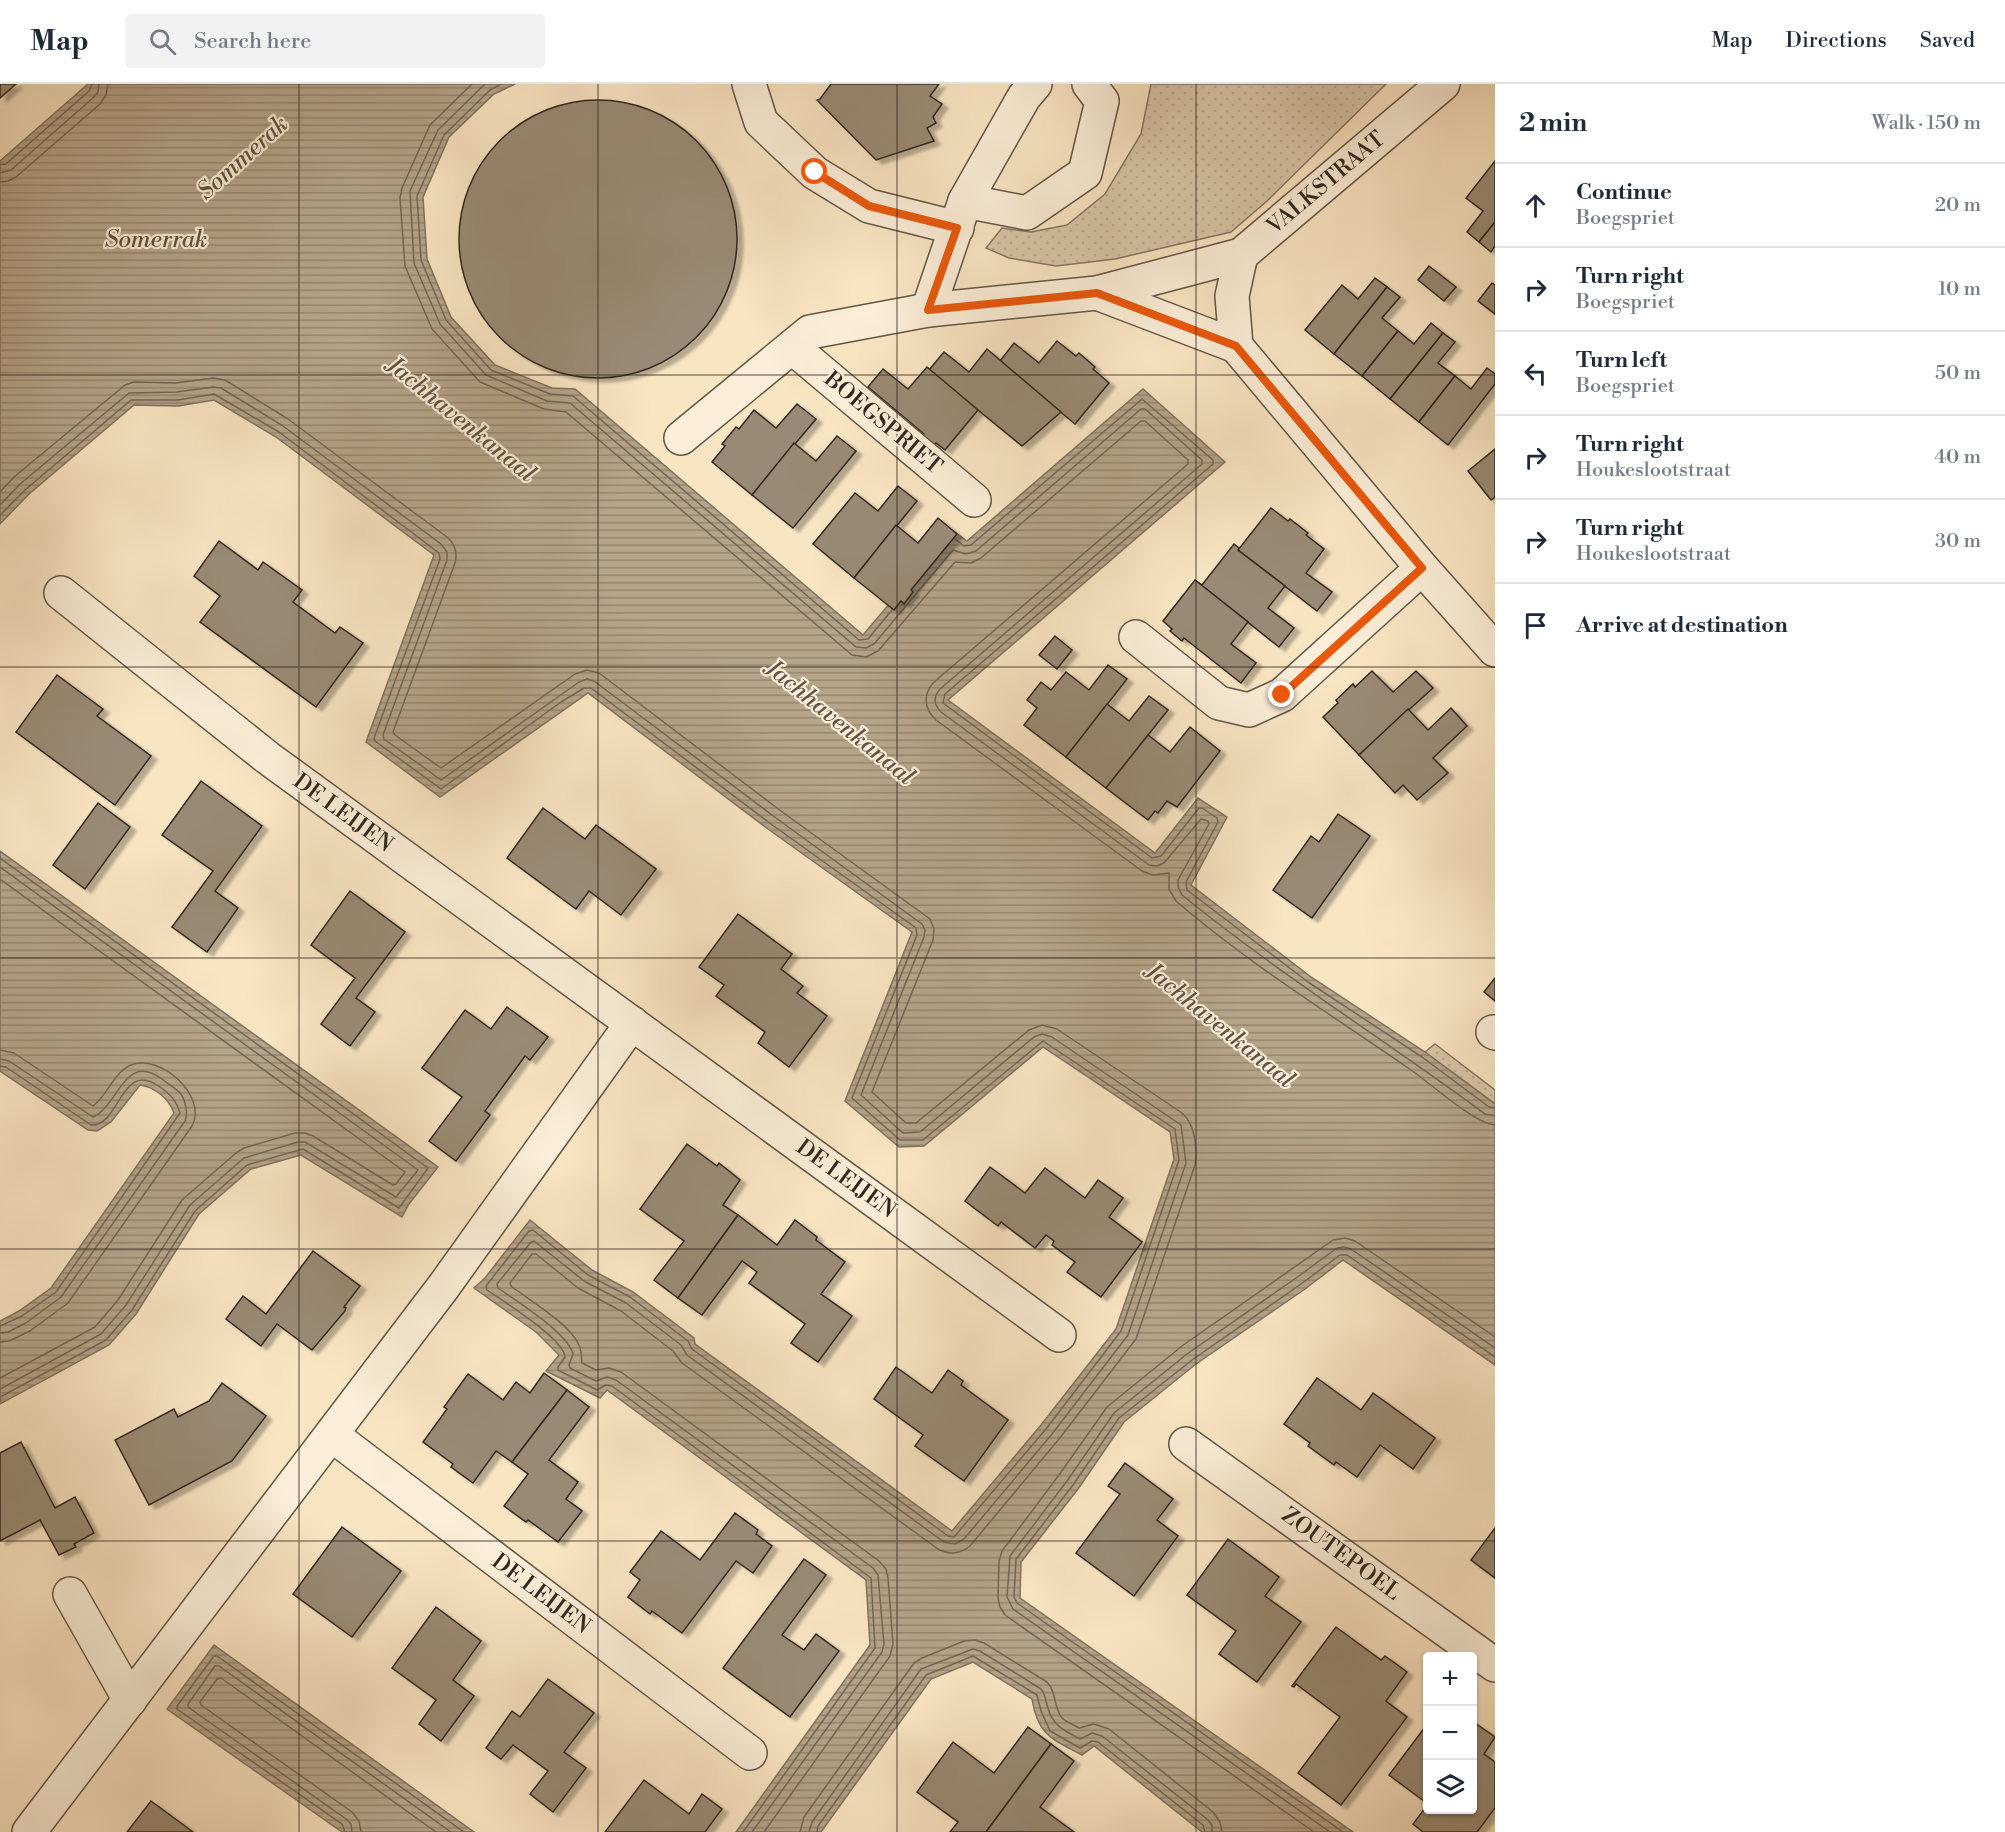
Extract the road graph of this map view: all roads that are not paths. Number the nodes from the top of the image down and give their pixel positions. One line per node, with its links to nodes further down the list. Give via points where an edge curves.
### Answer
1 (749, 84): 5 (street, via 761,122 815,172 869,206)
2 (1035, 84): 5 (street, via 1024,97)
3 (1089, 84): 5 (street, via 1102,101 1085,173 1027,213)
4 (1443, 84): 6 (street, VALKSTRAAT)
5 (961, 214): 8 (street)
6 (1241, 255): 7 (street); 9 (street, via 1232,296)
7 (1097, 293): 8 (street); 9 (street)
8 (928, 310): 10 (street, via 810,332)
9 (1236, 346): 13 (street)
10 (792, 347): 11 (street); 12 (street, BOEGSPRIET)
11 (681, 438)
12 (974, 500)
13 (1422, 568): 15 (street, via 1282,695 1249,710 1219,703); 16 (street)
14 (60, 593): 17 (street, DE LEIJEN, via 268,758)
15 (1136, 638)
16 (1495, 650)
17 (632, 1023): 18 (street, DE LEIJEN); 19 (street)
18 (1059, 1335)
19 (332, 1435): 23 (street); 24 (street, DE LEIJEN)
20 (1186, 1444): 22 (street, ZOUTEPOEL)
21 (70, 1594): 23 (street)
22 (1495, 1665)
23 (130, 1700): 25 (street)
24 (750, 1754)
25 (29, 1832)

